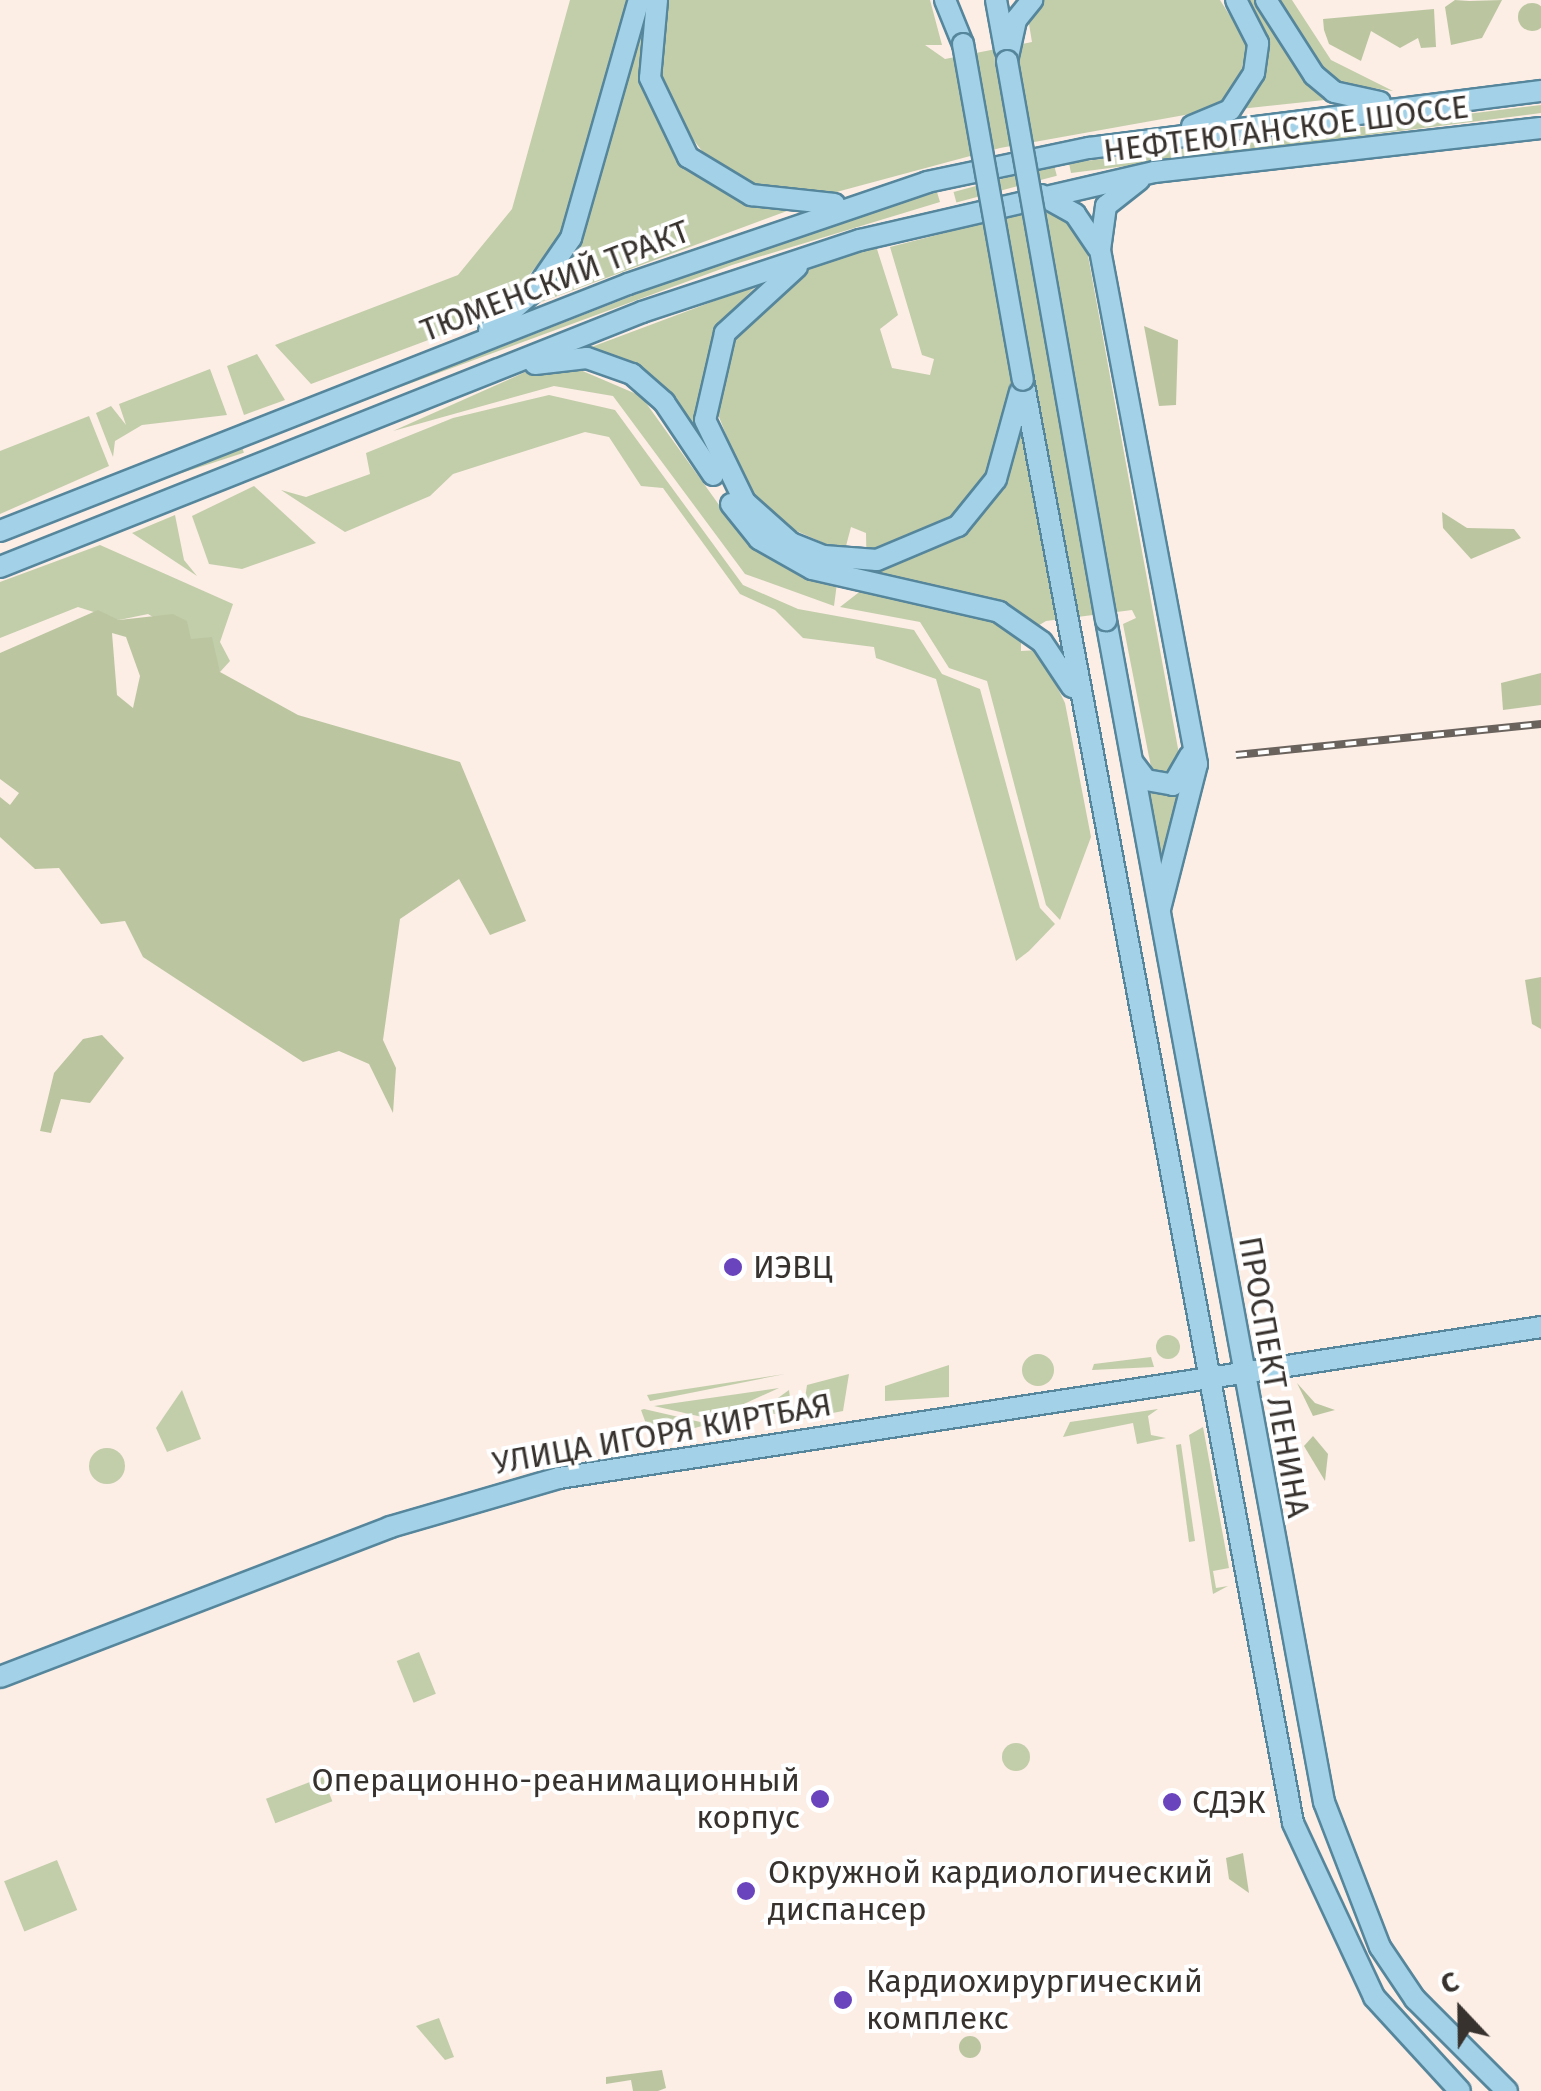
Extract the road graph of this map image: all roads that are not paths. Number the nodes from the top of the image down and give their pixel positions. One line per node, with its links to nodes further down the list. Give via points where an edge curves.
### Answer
1 (639, 0): 20 (main road, via 565,249 521,305)
2 (657, 0): 17 (main road, via 650,78 688,156 765,199)
3 (945, 0): 10 (main road)
4 (956, 0): 10 (main road)
5 (996, 0): 9 (main road, ПРОСПЕКТ ЛЕНИНА)
6 (1032, 0): 9 (main road)
7 (1236, 0): 14 (main road, via 1258,43 1248,89 1230,110)
8 (1266, 0): 12 (main road, via 1334,92)
9 (1007, 35): 28 (main road, ПРОСПЕКТ ЛЕНИНА, bridge)
10 (963, 44): 22 (main road, ПРОСПЕКТ ЛЕНИНА, bridge)
11 (1541, 90): 12 (main road, НЕФТЕЮГАНСКОЕ ШОССЕ)
12 (1422, 104): 14 (main road, НЕФТЕЮГАНСКОЕ ШОССЕ)
13 (1541, 128): 15 (main road, НЕФТЕЮГАНСКОЕ ШОССЕ)
14 (1147, 140): 17 (main road, ТЮМЕНСКИЙ ТРАКТ, via 994,165)
15 (1154, 172): 16 (main road, НЕФТЕЮГАНСКОЕ ШОССЕ); 19 (main road, via 1106,206)
16 (1039, 194): 18 (main road, ТЮМЕНСКИЙ ТРАКТ); 19 (main road, via 1076,214)
17 (862, 202): 20 (main road, ТЮМЕНСКИЙ ТРАКТ)
18 (860, 240): 21 (main road, ТЮМЕНСКИЙ ТРАКТ); 24 (main road, via 802,264 746,306 716,353 706,405 712,448 745,502 791,542)
19 (1100, 250): 27 (main road)
20 (450, 353): 23 (main road, ТЮМЕНСКИЙ ТРАКТ)
21 (504, 368): 24 (main road, via 587,358 632,374 664,402 759,539); 25 (main road, ТЮМЕНСКИЙ ТРАКТ)
22 (1022, 380): 24 (main road, via 996,479 958,526 888,558); 26 (main road, ПРОСПЕКТ ЛЕНИНА)
23 (0, 530)
24 (842, 566): 26 (main road, via 975,601 1042,642)
25 (0, 567)
26 (1085, 726): 32 (main road, ПРОСПЕКТ ЛЕНИНА)
27 (1189, 728): 28 (main road, via 1190,762 1173,785 1146,780); 29 (main road, via 1196,791)
28 (1130, 758): 29 (main road, ПРОСПЕКТ ЛЕНИНА)
29 (1158, 916): 31 (main road, ПРОСПЕКТ ЛЕНИНА)
30 (1541, 1326): 31 (main road, УЛИЦА ИГОРЯ КИРТБАЯ)
31 (1243, 1374): 32 (main road, УЛИЦА ИГОРЯ КИРТБАЯ); 35 (main road, ПРОСПЕКТ ЛЕНИНА, via 1340,1859 1416,1999)
32 (1211, 1378): 33 (main road, УЛИЦА ИГОРЯ КИРТБАЯ, via 559,1478 390,1526); 34 (main road, ПРОСПЕКТ ЛЕНИНА, via 1306,1861 1374,1997)
33 (0, 1676)
34 (1460, 2091)
35 (1507, 2091)

